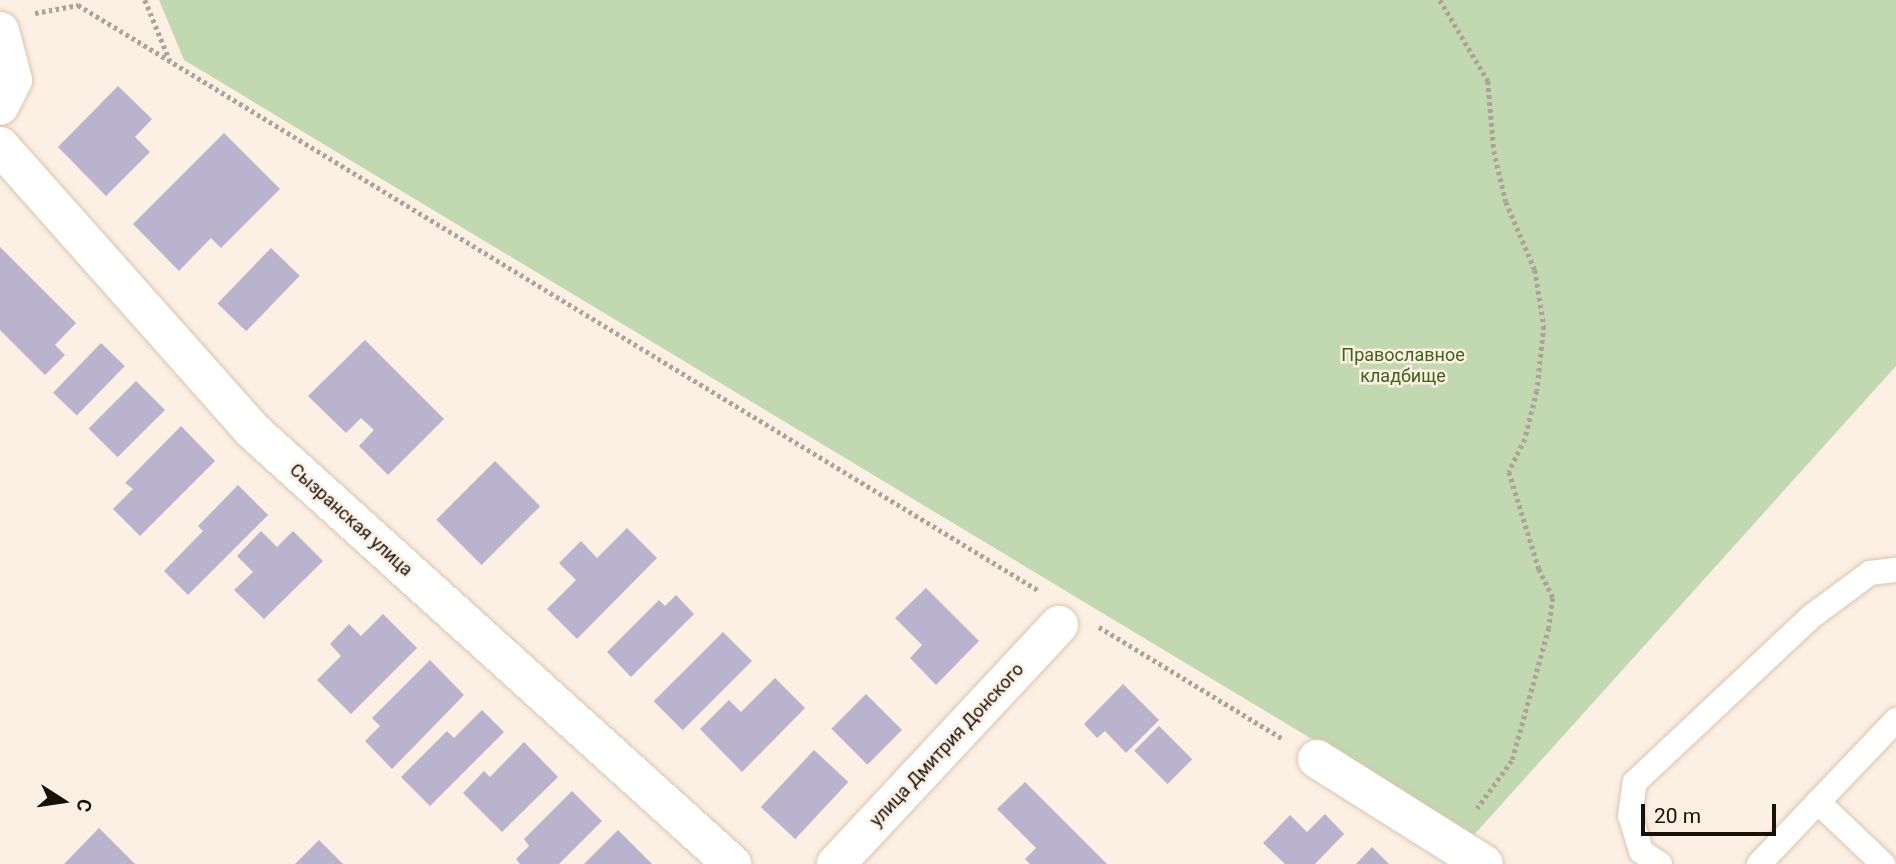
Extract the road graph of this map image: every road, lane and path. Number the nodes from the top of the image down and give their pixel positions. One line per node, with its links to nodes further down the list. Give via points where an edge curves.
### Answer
1 (145, 0): 4 (path)
2 (1440, 0): 12 (path, via 1488,81 1494,151 1506,202 1535,270 1544,326 1537,391 1525,439 1509,472 1539,569 1553,598 1535,687 1512,761)
3 (13, 23): 4 (path, via 78,5); 5 (street, via 13,80)
4 (170, 61): 8 (path)
5 (0, 106)
6 (0, 146): 13 (street, Сызранская улица, via 253,431)
7 (1896, 570): 15 (lane, via 1870,573 1812,616 1635,782 1630,817 1641,851)
8 (1064, 613): 10 (path); 14 (street, улица Дмитрия Донского)
9 (1896, 720): 11 (lane)
10 (1317, 760): 12 (street)
11 (1818, 802): 16 (lane); 17 (lane)
12 (1469, 853)
13 (732, 864)
14 (836, 864)
15 (1660, 864)
16 (1759, 864)
17 (1883, 864)

